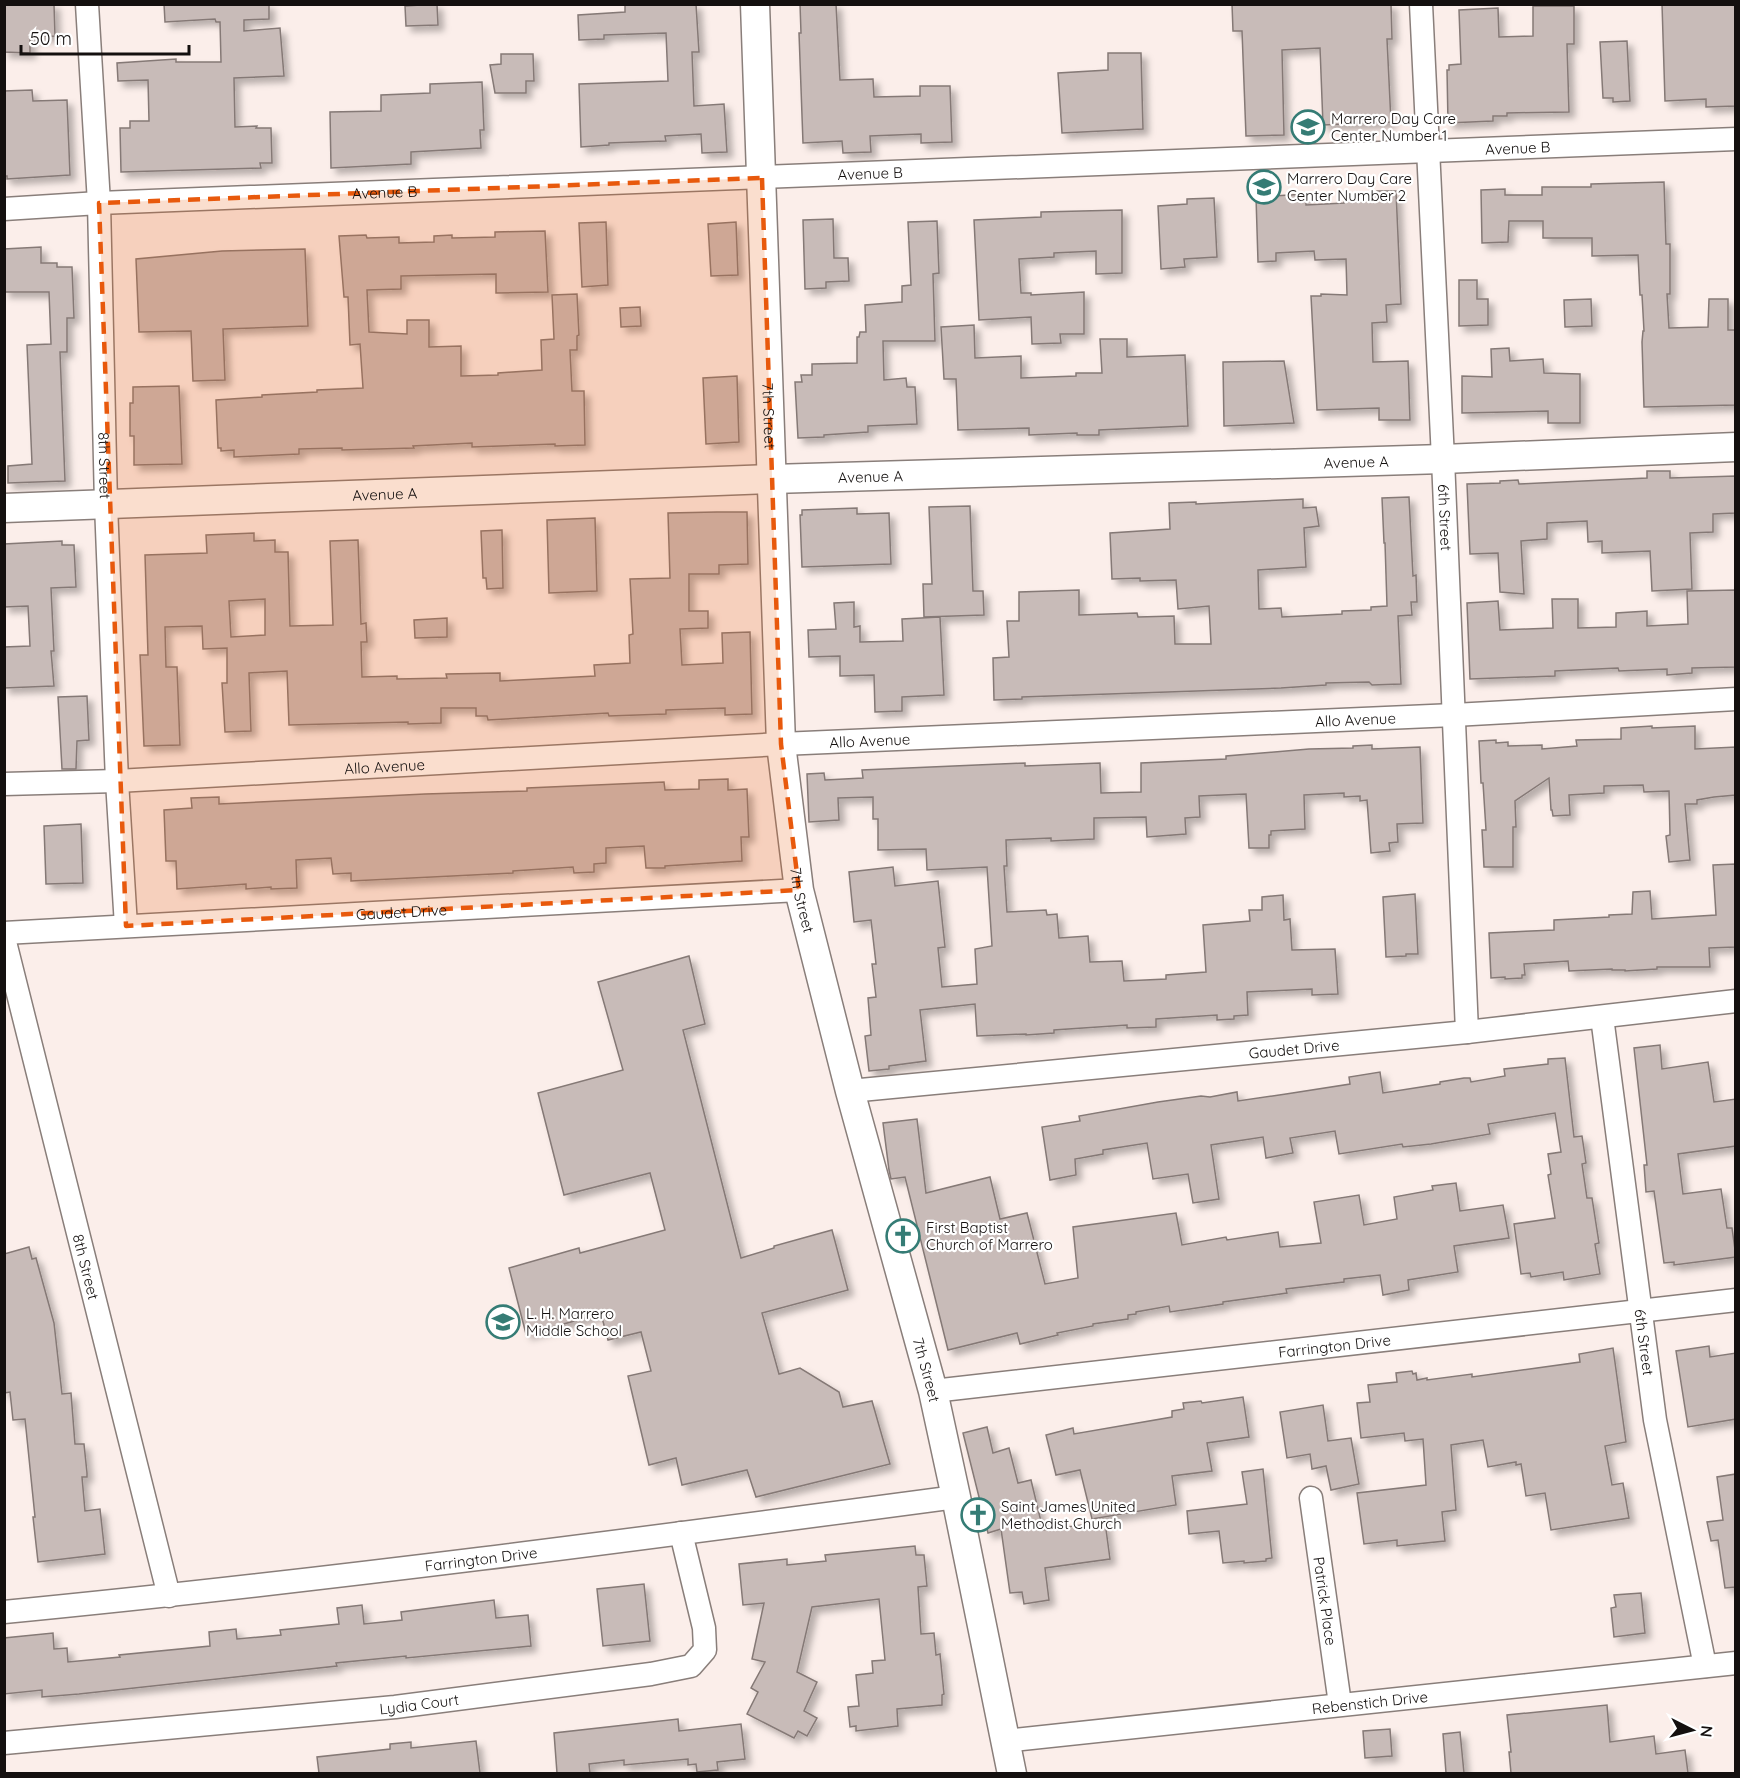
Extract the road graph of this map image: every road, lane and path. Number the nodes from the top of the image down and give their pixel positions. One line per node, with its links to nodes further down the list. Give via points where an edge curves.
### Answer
1 (87, 4): 7 (street, 8th Street)
2 (755, 4): 6 (street, 7th Street)
3 (1421, 4): 5 (street, 6th Street)
4 (1736, 139): 5 (street, Avenue B)
5 (1428, 152): 6 (street, Avenue B); 10 (street, 6th Street)
6 (762, 178): 7 (street, Avenue B); 11 (street, 7th Street)
7 (99, 203): 8 (street, Avenue B); 12 (street, 8th Street)
8 (4, 209)
9 (1736, 447): 10 (street, Avenue A)
10 (1443, 459): 11 (street, Avenue A); 15 (street, 6th Street)
11 (772, 479): 12 (street, Avenue A); 16 (street, 7th Street)
12 (106, 504): 13 (street, Avenue A); 17 (street, 8th Street)
13 (4, 508)
14 (1736, 699): 15 (street, Allo Avenue)
15 (1454, 716): 16 (street, Allo Avenue); 25 (street, 6th Street)
16 (781, 744): 17 (street, Allo Avenue); 19 (street, 7th Street)
17 (117, 781): 18 (street, Allo Avenue); 20 (street, 8th Street)
18 (4, 784)
19 (799, 890): 20 (street, Gaudet Drive); 26 (street, 7th Street)
20 (126, 926): 21 (street, Gaudet Drive)
21 (4, 933)
22 (4, 938): 33 (street, 8th Street)
23 (1736, 1001): 24 (street, Gaudet Drive)
24 (1602, 1017): 25 (street, Gaudet Drive); 28 (street, 6th Street)
25 (1467, 1032): 26 (street, Gaudet Drive)
26 (850, 1091): 29 (street, 7th Street)
27 (1736, 1300): 28 (street, Farrington Drive)
28 (1641, 1311): 29 (street, Farrington Drive); 36 (street, 6th Street, via 1655,1420)
29 (933, 1391): 30 (street, 7th Street)
30 (956, 1497): 32 (street, Farrington Drive); 38 (street, 7th Street)
31 (1311, 1498): 37 (street, Patrick Place)
32 (681, 1533): 33 (street, Farrington Drive); 39 (street, Lydia Court, via 704,1628 705,1650 691,1666 395,1707)
33 (169, 1596): 34 (street, Farrington Drive)
34 (4, 1612)
35 (1736, 1663): 36 (street, Rebenstich Drive)
36 (1705, 1666): 37 (street, Rebenstich Drive)
37 (1340, 1704): 38 (street, Rebenstich Drive)
38 (1004, 1741): 40 (street, 7th Street)
39 (4, 1743)
40 (1012, 1773)

